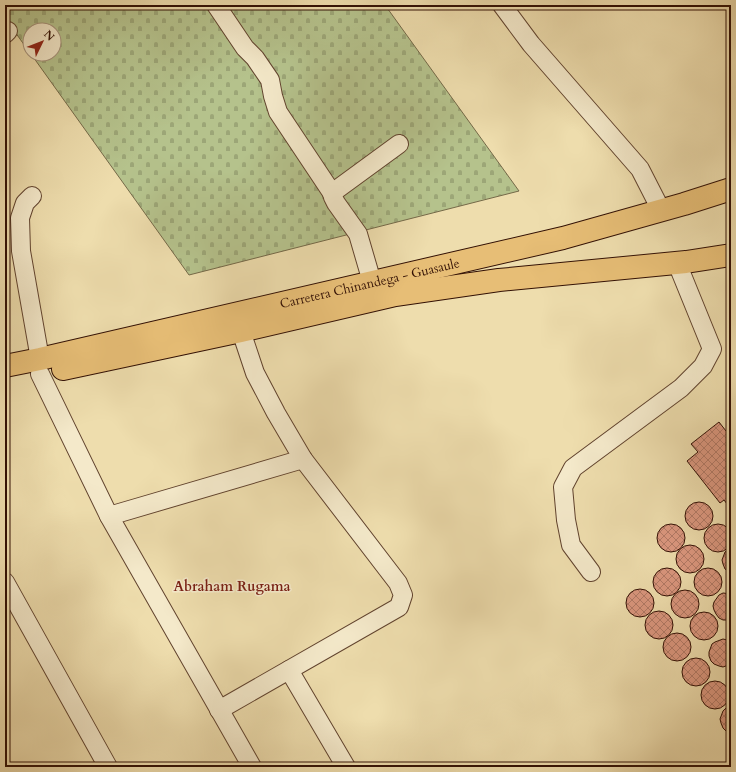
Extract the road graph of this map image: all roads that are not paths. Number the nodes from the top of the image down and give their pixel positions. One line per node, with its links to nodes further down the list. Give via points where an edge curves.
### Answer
1 (216, 5): 5 (street, via 270,80 278,112)
2 (502, 5): 7 (street, via 531,44 640,169)
3 (399, 144): 5 (street)
4 (731, 189): 7 (highway, Carretera Chinandega - Guasaule)
5 (332, 193): 10 (street, via 358,234)
6 (32, 196): 13 (street, via 25,203 20,218 21,250)
7 (661, 210): 10 (highway, Carretera Chinandega - Guasaule, via 563,238)
8 (731, 255): 9 (highway, Carretera Chinandega - Guasaule)
9 (677, 263): 11 (highway, Carretera Chinandega - Guasaule, via 499,280 395,295); 17 (street, via 712,349 703,366 681,388 573,468 563,487 566,520 571,545)
10 (372, 282): 13 (highway, Carretera Chinandega - Guasaule)
11 (241, 331): 13 (highway, Carretera Chinandega - Guasaule); 15 (street, via 255,373)
12 (5, 366): 13 (highway, Carretera Chinandega - Guasaule)
13 (40, 366): 14 (highway, Carretera Chinandega - Guasaule); 16 (street)
14 (5, 381)
15 (303, 459): 16 (street); 19 (street, via 398,584 403,595 399,607)
16 (109, 516): 20 (street)
17 (590, 572)
18 (5, 582): 21 (street)
19 (289, 670): 20 (street); 23 (street)
20 (219, 710): 22 (street)
21 (108, 767)
22 (252, 767)
23 (346, 767)

